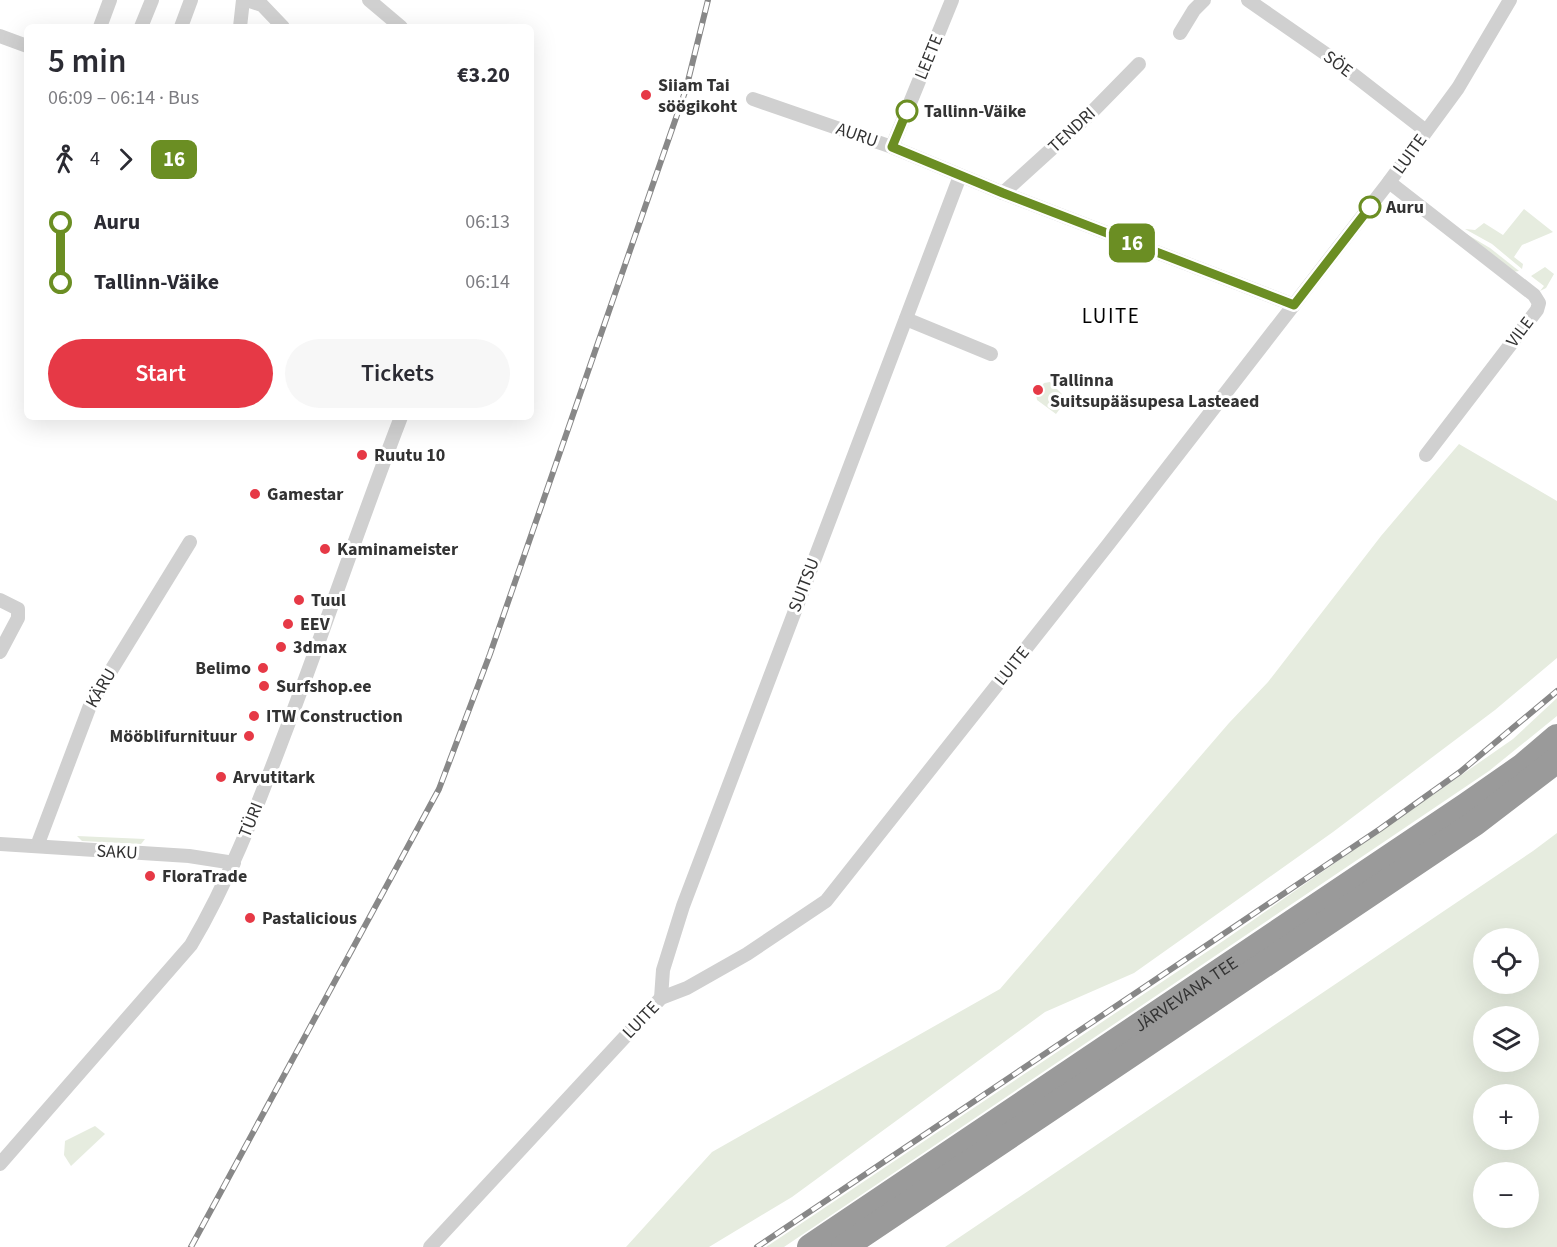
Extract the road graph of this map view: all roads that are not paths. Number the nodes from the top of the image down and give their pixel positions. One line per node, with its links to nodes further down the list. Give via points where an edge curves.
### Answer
1 (110, 0): 10 (street)
2 (152, 0): 11 (street)
3 (191, 0): 12 (street)
4 (245, 0): 13 (street); 14 (street, via 262,5)
5 (369, 0): 15 (street)
6 (952, 0): 22 (street, LEETE)
7 (1204, 0): 16 (street)
8 (1248, 0): 21 (street, SÖE, via 1336,61)
9 (1510, 0): 21 (street, LUITE, via 1458,88)
10 (101, 24)
11 (142, 24)
12 (182, 24)
13 (241, 24)
14 (280, 24)
15 (397, 24)
16 (1180, 33)
17 (0, 36): 18 (street)
18 (24, 45)
19 (1139, 63): 25 (street, TENDRI, via 1089,115)
20 (753, 99): 22 (street, AURU)
21 (1426, 131): 24 (street, LUITE)
22 (892, 147): 23 (street, AURU)
23 (960, 176): 25 (street, AURU); 27 (street, SUITSU)
24 (1389, 182): 26 (street, LUITE); 30 (street, VILE, via 1539,303)
25 (1003, 193): 26 (street, AURU)
26 (1294, 305): 39 (street, LUITE, via 826,902 747,954)
27 (906, 319): 28 (street); 39 (street, SUITSU, via 683,906 663,970)
28 (991, 354)
29 (400, 420): 38 (street, TÜRI)
30 (1426, 455)
31 (190, 542): 37 (street, KÄRU, via 91,703)
32 (0, 600): 33 (street, via 18,609 18,618)
33 (0, 652)
34 (1557, 737): 42 (highway, JÄRVEVANA TEE, via 1467,805)
35 (1557, 760): 43 (highway, JÄRVEVANA TEE, via 1475,823)
36 (0, 844): 37 (street, SAKU)
37 (37, 846): 38 (street, SAKU, via 189,856)
38 (234, 863): 40 (street, TÜRI, via 191,945)
39 (661, 998): 41 (street, LUITE)
40 (0, 1164)
41 (430, 1247)
42 (810, 1247)
43 (844, 1247)

